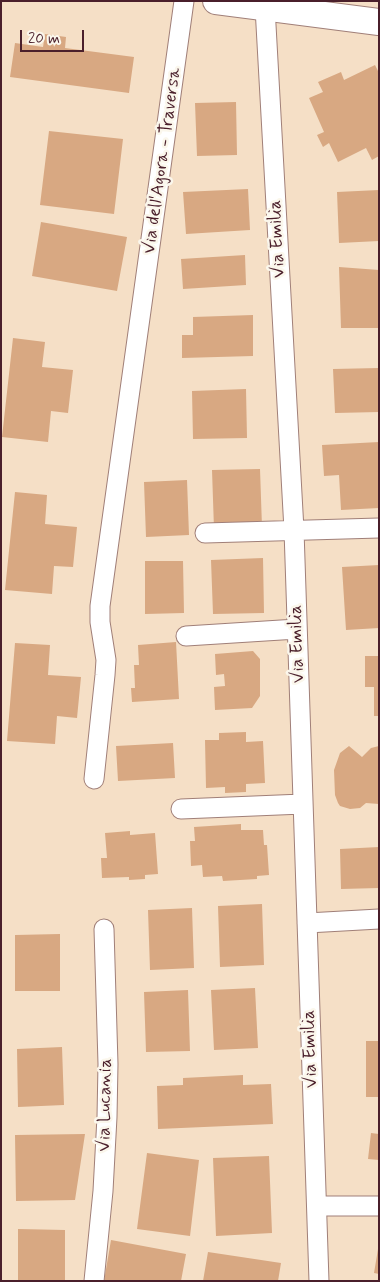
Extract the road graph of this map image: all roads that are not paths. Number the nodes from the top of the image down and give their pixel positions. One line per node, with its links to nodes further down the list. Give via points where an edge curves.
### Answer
1 (184, 1): 10 (street, Via dell'Agora - Traversa, via 100,606 100,631 106,660)
2 (216, 1): 3 (street)
3 (265, 8): 4 (street); 6 (street, Via Emilia)
4 (379, 22)
5 (379, 528): 6 (street)
6 (294, 530): 7 (street); 8 (street, Via Emilia)
7 (205, 533)
8 (297, 629): 9 (street); 11 (street, Via Emilia)
9 (186, 636)
10 (94, 779)
11 (303, 804): 12 (street); 14 (street, Via Emilia)
12 (181, 809)
13 (379, 919): 14 (street)
14 (307, 922): 16 (street, Via Emilia)
15 (104, 929): 18 (street, Via Lucania, via 107,1117)
16 (317, 1206): 17 (street); 19 (street, Via Emilia)
17 (379, 1206)
18 (94, 1281)
19 (319, 1281)

